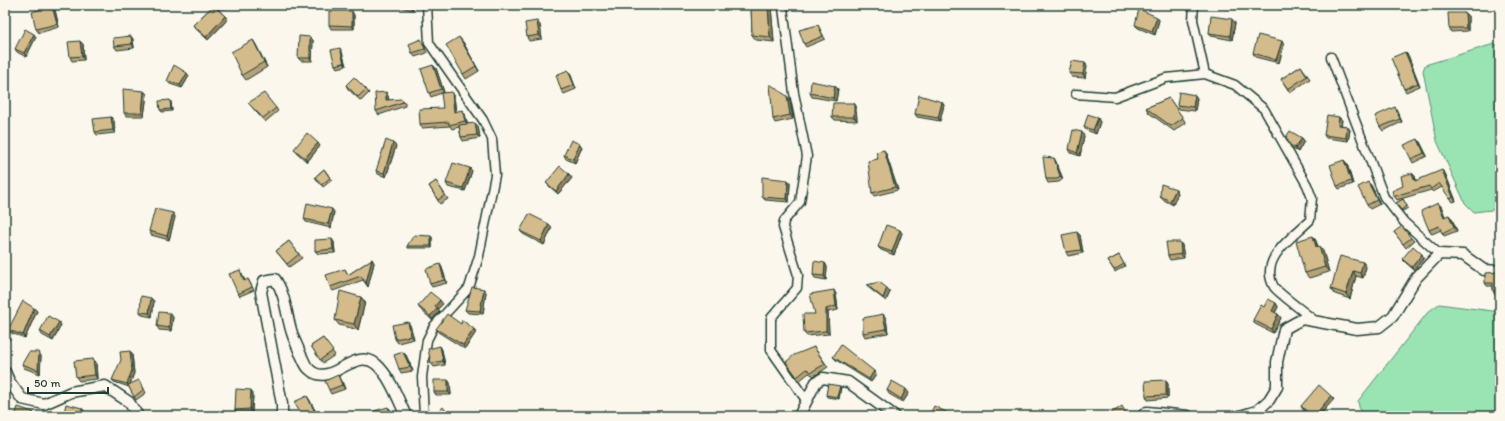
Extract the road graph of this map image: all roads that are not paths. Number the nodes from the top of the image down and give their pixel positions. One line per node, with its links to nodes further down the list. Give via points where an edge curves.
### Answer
1 (427, 5): 15 (street, via 429,43 483,120 492,139 495,176 479,256 469,288 434,326 427,340 422,377)
2 (1194, 5): 5 (street, via 1193,20)
3 (783, 8): 11 (street, via 794,93 807,156 800,202 784,221 783,227 798,275 797,288 771,318 771,350)
4 (1331, 57): 7 (street, via 1384,198 1404,222)
5 (1205, 74): 6 (street, via 1166,78 1115,97); 9 (street, via 1235,85 1264,109 1307,185 1312,198 1310,220 1274,255 1269,269 1274,288)
6 (1076, 94)
7 (1439, 254): 8 (street, via 1463,255 1484,270); 9 (street, via 1416,278 1393,316 1379,327 1357,329)
8 (1500, 271)
9 (1315, 321): 20 (street, via 1302,319 1284,329 1277,362 1277,387 1269,400 1257,411)
10 (5, 372): 12 (street, via 22,399 44,404 71,392 105,386 129,402)
11 (806, 400): 16 (street); 17 (street, via 816,382 823,378 848,382)
12 (138, 416)
13 (282, 416): 14 (street, via 282,404 261,292 264,281 275,279 282,289 292,334 307,368 315,375 327,375 351,362 363,360 375,363 388,379)
14 (406, 416)
15 (424, 416)
16 (799, 416)
17 (895, 416)
18 (1142, 416): 19 (street, via 1147,412)
19 (1188, 416)
20 (1240, 416)

